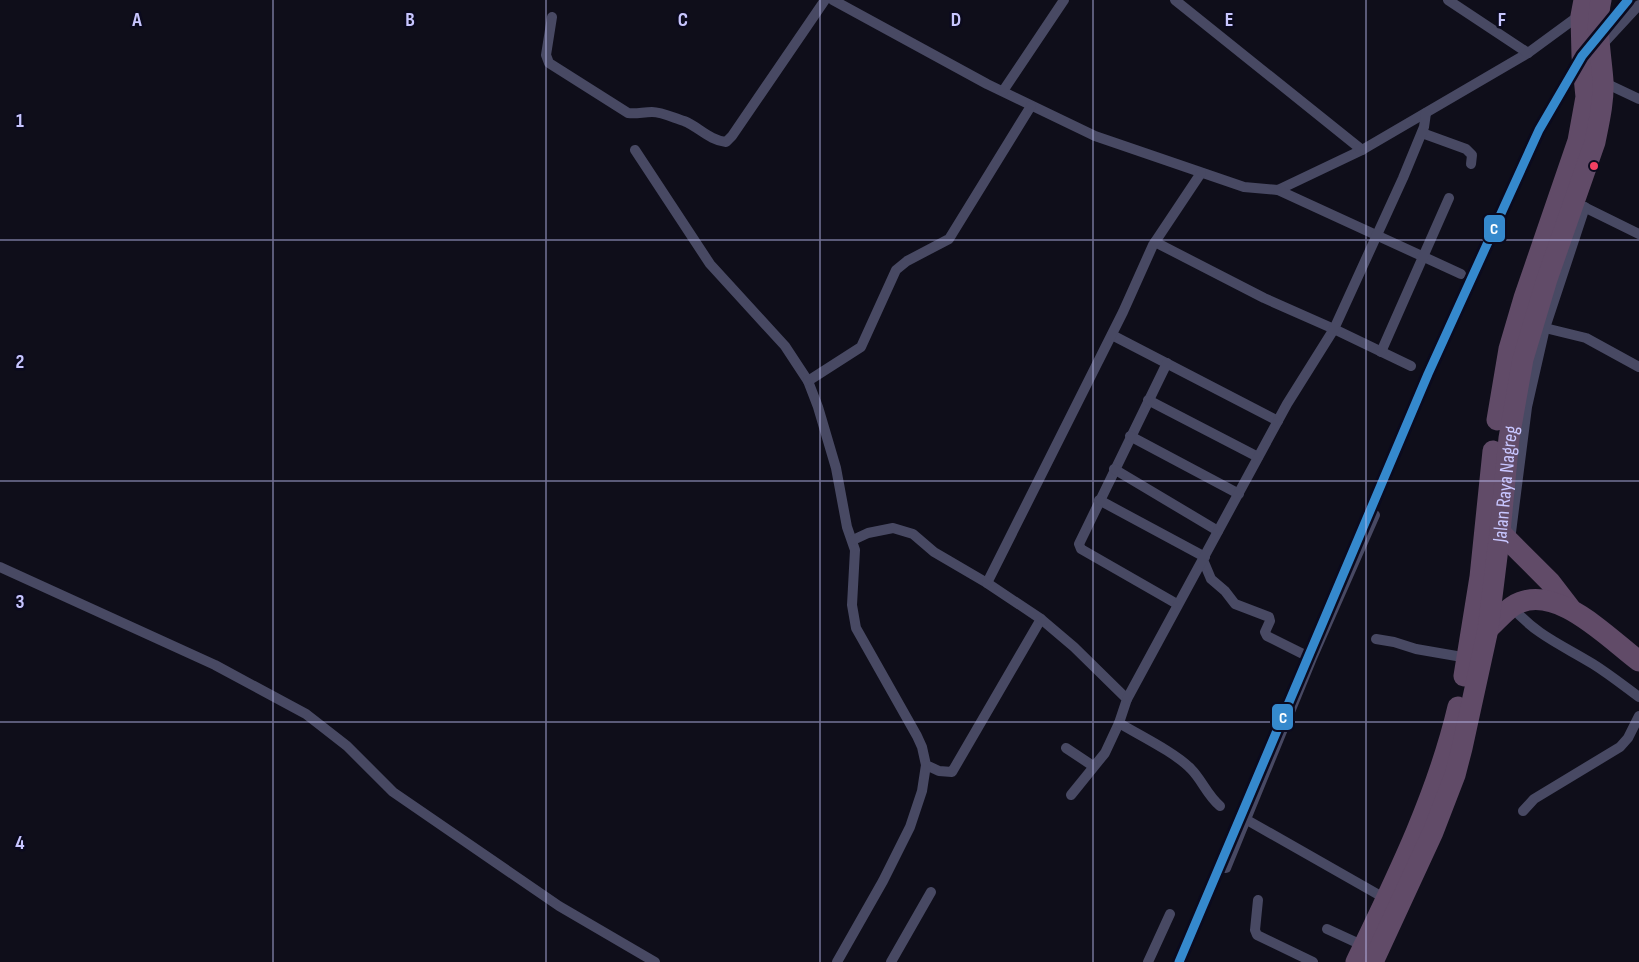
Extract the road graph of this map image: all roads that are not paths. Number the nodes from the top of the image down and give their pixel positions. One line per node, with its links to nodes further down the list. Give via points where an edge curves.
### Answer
1 (825, 0): 9 (street, via 726,142 715,141 680,120 652,112 628,113 549,63 546,55)
2 (833, 0): 6 (street)
3 (1065, 0): 13 (street)
4 (1175, 0): 19 (street)
5 (1448, 0): 11 (street)
6 (848, 4): 13 (street)
7 (1639, 4): 10 (street)
8 (1591, 7): 10 (highway, Jalan Raya Nagreg); 11 (street); 59 (highway, Jalan Raya Nagreg, via 1582,56 1586,97 1573,157 1509,349)
9 (552, 17)
10 (1600, 48): 12 (highway, Jalan Raya Nagreg)
11 (1528, 53): 16 (street)
12 (1603, 82): 14 (street); 24 (highway, Jalan Raya Nagreg, via 1595,142)
13 (1003, 92): 15 (street)
14 (1639, 99)
15 (1031, 106): 21 (street, via 1095,136); 37 (street, via 949,239 896,270 861,347)
16 (1426, 113): 17 (street); 19 (street)
17 (1422, 133): 20 (street, via 1466,149 1472,154); 26 (street)
18 (635, 150): 37 (street, via 710,264 785,346)
19 (1362, 150): 22 (street)
20 (1470, 164)
21 (1201, 173): 22 (street, via 1244,187); 27 (street)
22 (1278, 190): 26 (street)
23 (1449, 198): 28 (street)
24 (1579, 205): 25 (street); 31 (street); 47 (highway, Jalan Raya Nagreg, via 1523,359 1509,438)
25 (1639, 234)
26 (1378, 236): 28 (street); 30 (street)
27 (1155, 242): 30 (street, via 1264,298); 32 (street)
28 (1423, 257): 29 (street); 33 (street)
29 (1461, 274)
30 (1334, 328): 33 (street); 39 (street)
31 (1545, 328): 36 (street, via 1586,338); 47 (street, via 1524,420)
32 (1112, 334): 34 (street); 51 (street)
33 (1381, 351): 35 (street)
34 (1167, 363): 38 (street); 39 (street)
35 (1411, 366)
36 (1639, 367)
37 (808, 381): 48 (street, via 836,468 846,527)
38 (1148, 400): 40 (street); 41 (street)
39 (1278, 421): 41 (street)
40 (1130, 436): 42 (street); 43 (street)
41 (1258, 457): 43 (street)
42 (1114, 469): 44 (street); 46 (street)
43 (1239, 494): 46 (street)
44 (1099, 500): 49 (street); 52 (street, via 1079,546)
45 (1375, 515): 58 (street)
46 (1218, 531): 49 (street)
47 (1505, 536): 54 (highway); 56 (highway, Jalan Raya Nagreg)
48 (853, 540): 51 (street, via 880,530 902,530); 66 (street, via 852,605 856,628 917,736)
49 (1204, 559): 52 (street); 58 (street, via 1211,579 1235,604 1269,617 1266,636)
50 (0, 567): 79 (street, via 215,665 306,714 347,746 393,792 559,906)
51 (987, 583): 55 (street)
52 (1177, 604): 62 (street)
53 (1512, 607): 54 (highway, via 1539,599); 56 (highway); 61 (street, via 1526,624 1595,665)
54 (1570, 608): 60 (highway)
55 (1041, 619): 62 (street); 66 (street, via 952,772)
56 (1488, 629): 78 (highway, Jalan Raya Nagreg, via 1455,775 1409,886)
57 (1376, 639): 59 (street)
58 (1308, 656): 71 (street)
59 (1468, 658): 74 (highway, Jalan Raya Nagreg, via 1437,776 1413,842)
60 (1639, 661)
61 (1639, 697)
62 (1127, 699): 64 (street)
63 (1639, 716): 70 (street, via 1620,747 1558,783)
64 (1119, 723): 67 (street, via 1105,753); 69 (street, via 1183,761)
65 (1066, 748): 67 (street)
66 (926, 765): 80 (street, via 910,827)
67 (1093, 766): 68 (street)
68 (1071, 795)
69 (1220, 806)
70 (1523, 811)
71 (1244, 821): 72 (street); 74 (street)
72 (1226, 868)
73 (931, 892): 81 (street)
74 (1386, 899): 78 (highway, Jalan Raya Nagreg)
75 (1258, 900): 83 (street, via 1256,933)
76 (1170, 914): 82 (street)
77 (1327, 929): 78 (street)
78 (1364, 957)
79 (655, 962)
80 (837, 962)
81 (891, 962)
82 (1148, 962)
83 (1313, 962)

